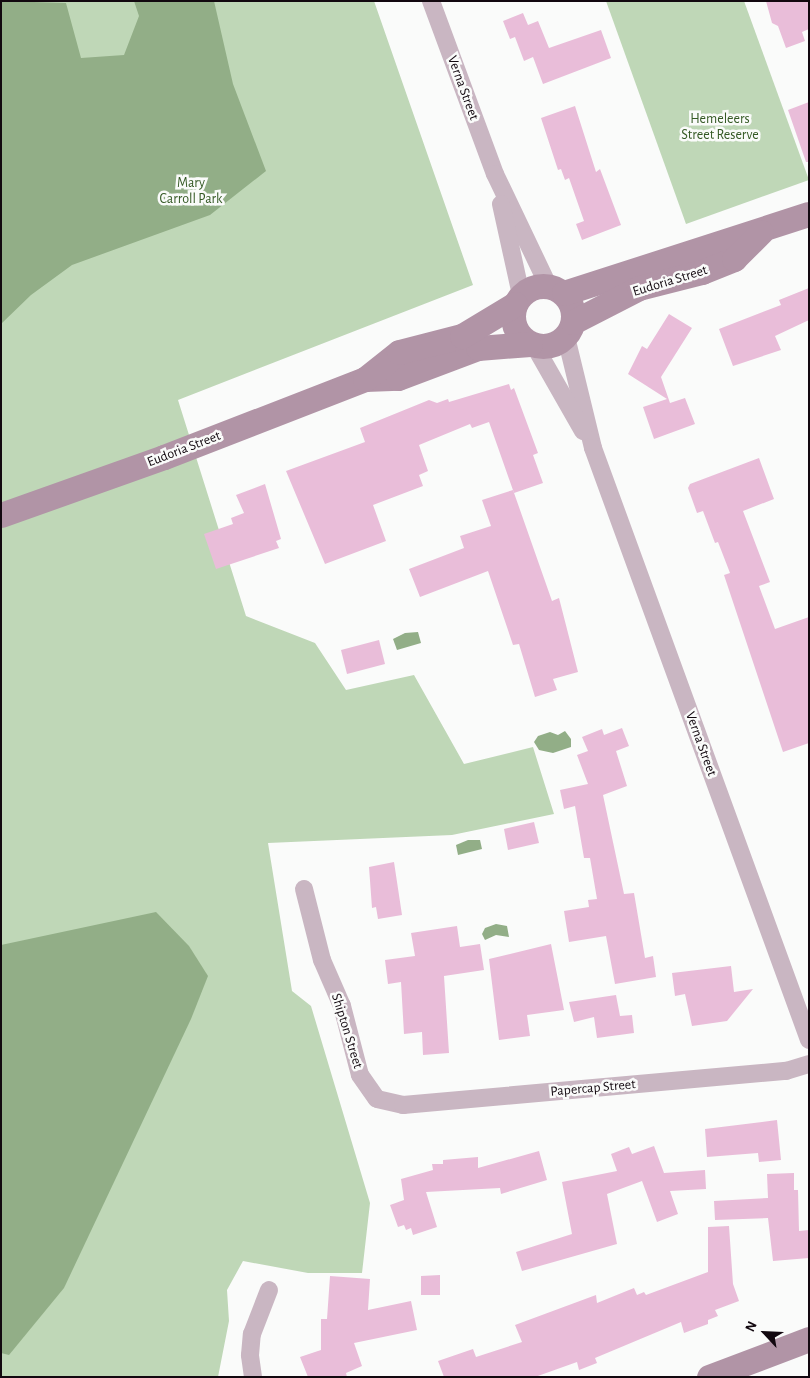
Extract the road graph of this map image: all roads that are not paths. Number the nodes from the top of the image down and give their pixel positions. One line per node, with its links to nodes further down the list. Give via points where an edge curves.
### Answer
1 (431, 1): 2 (street, Verna Street)
2 (495, 174): 5 (street, Verna Street); 6 (street, Verna Street)
3 (809, 214): 4 (street, Eudoria Street)
4 (761, 232): 5 (street, Eudoria Street); 7 (street, Eudoria Street, via 734,259 702,272 639,288)
5 (556, 289): 6 (street, via 533,287); 7 (street, via 573,306)
6 (518, 299): 8 (street, via 513,319 518,334); 9 (street, Eudoria Street, via 462,336 399,352)
7 (570, 330): 8 (street, via 557,344); 10 (street, Verna Street)
8 (532, 344): 9 (street, Eudoria Street, via 478,348 398,378); 10 (street, Verna Street)
9 (365, 379): 11 (street, Eudoria Street, via 164,457)
10 (593, 448): 13 (street, Verna Street)
11 (1, 515)
12 (304, 889): 15 (street, Shipton Street, via 322,960 342,1006 360,1075)
13 (809, 1040)
14 (809, 1064): 15 (street, Papercap Street, via 786,1071 412,1104)
15 (377, 1099)
16 (268, 1290): 18 (street, via 252,1334)
17 (809, 1339): 19 (street)
18 (253, 1377)
19 (709, 1377)

